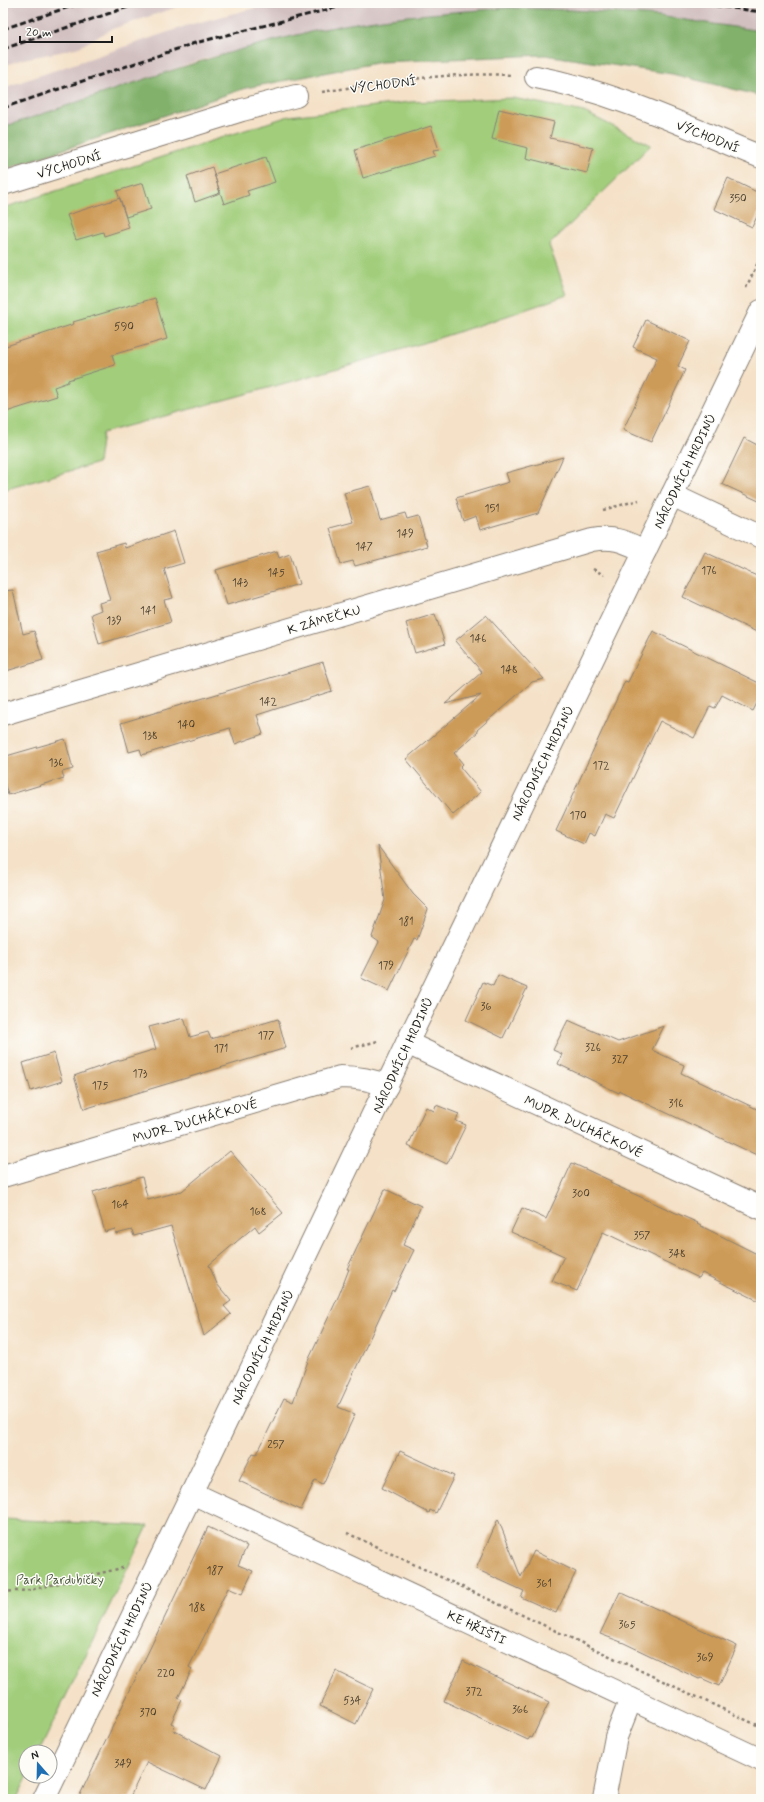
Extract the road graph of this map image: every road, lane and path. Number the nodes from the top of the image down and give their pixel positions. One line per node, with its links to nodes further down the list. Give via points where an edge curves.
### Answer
1 (536, 77): 2 (path, VÝCHODNÍ, via 481,74 438,77 370,84); 3 (street, VÝCHODNÍ, via 601,92)
2 (296, 96): 4 (street, VÝCHODNÍ, via 242,110)
3 (761, 157)
4 (3, 184)
5 (761, 311): 6 (street, NÁRODNÍCH HRDINŮ)
6 (672, 495): 7 (street); 8 (street, NÁRODNÍCH HRDINŮ)
7 (761, 537)
8 (645, 551): 9 (street, K ZÁMEČKU, via 620,540 592,540); 11 (street, NÁRODNÍCH HRDINŮ)
9 (3, 714)
10 (384, 1038): 12 (path)
11 (406, 1044): 13 (street, NÁRODNÍCH HRDINŮ); 15 (street, MUDR. DUCHÁČKOVÉ)
12 (345, 1050)
13 (387, 1086): 14 (street, MUDR. DUCHÁČKOVÉ, via 362,1077 340,1077); 16 (street, NÁRODNÍCH HRDINŮ)
14 (3, 1176)
15 (761, 1208)
16 (192, 1493): 20 (street, KE HŘIŠTI); 23 (street, NÁRODNÍCH HRDINŮ)
17 (344, 1532): 21 (path)
18 (128, 1567): 19 (path, via 30,1590)
19 (3, 1592)
20 (630, 1700): 22 (street, KE HŘIŠTI); 24 (street, via 616,1737)
21 (761, 1727)
22 (761, 1760)
23 (44, 1799)
24 (604, 1799)

